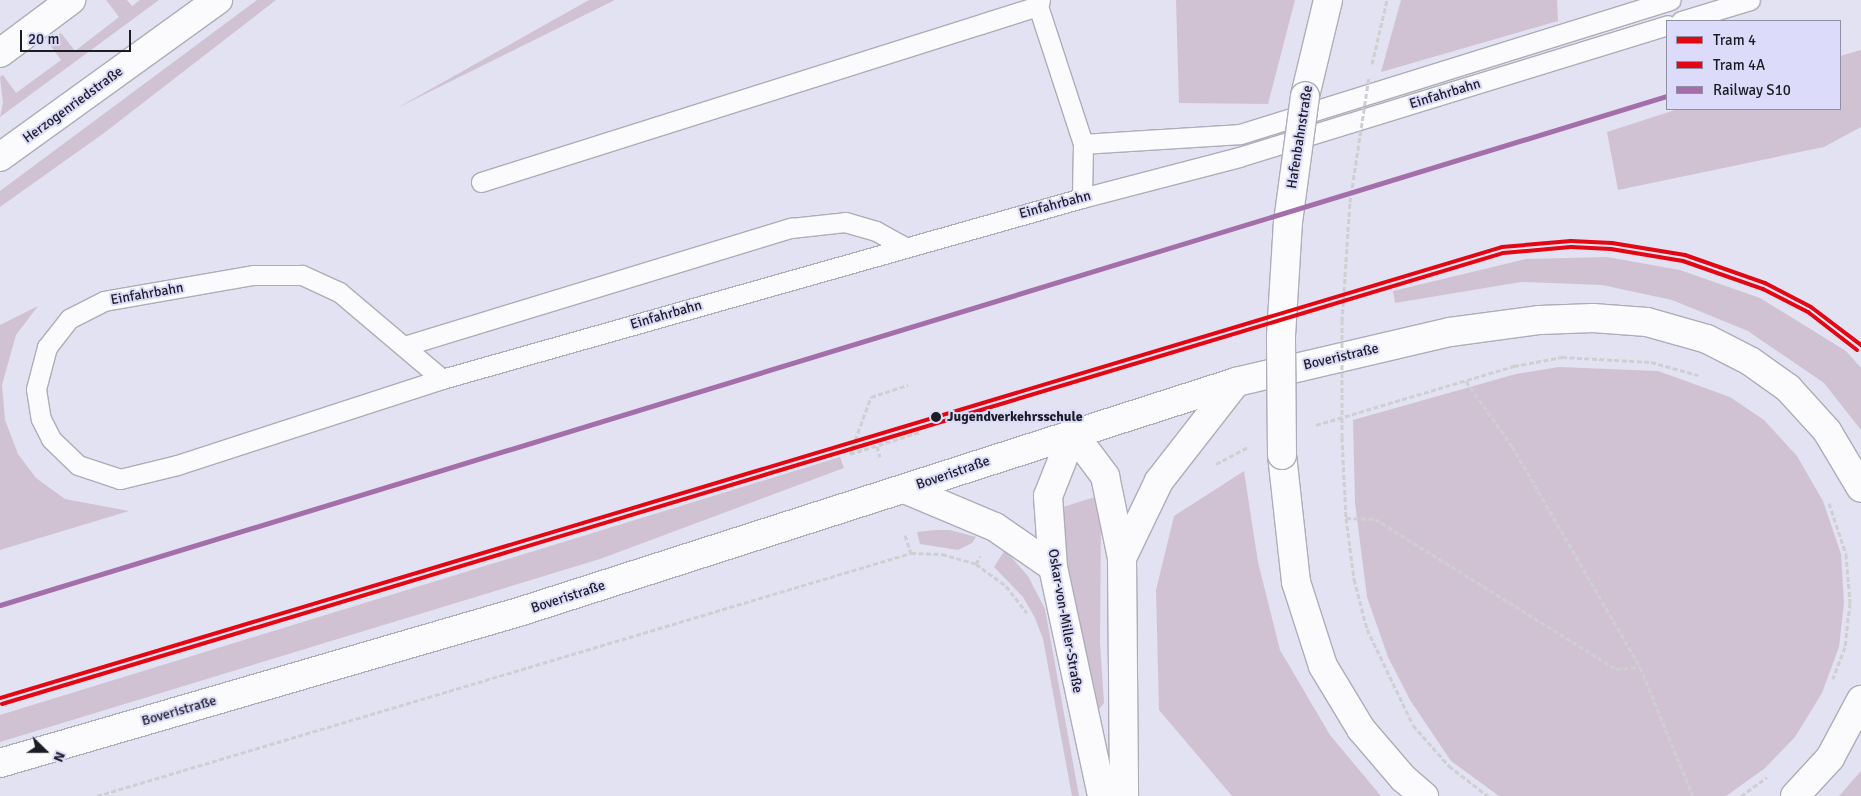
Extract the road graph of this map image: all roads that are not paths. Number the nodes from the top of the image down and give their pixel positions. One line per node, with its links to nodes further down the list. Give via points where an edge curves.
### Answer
1 (71, 0): 9 (main road)
2 (218, 0): 11 (main road, Herzogenriedstraße)
3 (1328, 0): 27 (main road, Hafenbahnstraße, bridge, via 1305,96 1287,232 1281,336 1282,455 1296,582 1323,666 1361,729 1403,778)
4 (1670, 0): 10 (lane, via 1240,134)
5 (1750, 0): 7 (lane)
6 (1039, 3): 10 (lane); 12 (lane)
7 (1684, 20)
8 (1666, 25): 13 (lane, Einfahrbahn, via 1239,157)
9 (0, 53)
10 (1083, 144): 13 (lane)
11 (0, 157)
12 (481, 182)
13 (1082, 198): 14 (lane, Einfahrbahn)
14 (905, 247): 15 (lane, via 876,231 845,222 791,228); 16 (lane, Einfahrbahn)
15 (404, 346): 16 (lane, Einfahrbahn); 16 (lane, Einfahrbahn, via 339,292 302,275 253,275 104,301 69,319 47,347 36,389 41,419 51,439 78,465 120,479 177,465)
16 (442, 380)
17 (1236, 382): 18 (main road, Boveristraße); 19 (main road, Boveristraße, via 1450,332 1540,320 1593,318 1647,322 1707,339 1750,361 1788,388 1827,431); 21 (main road, via 1159,481)
18 (1072, 433): 20 (main road, Boveristraße); 21 (main road, via 1105,476); 22 (main road, Oskar-von-Miller-Straße, via 1048,496)
19 (1861, 488)
20 (907, 490): 22 (main road, via 995,527); 24 (main road, Boveristraße, via 522,611)
21 (1122, 558): 26 (main road)
22 (1053, 567): 25 (main road, Oskar-von-Miller-Straße)
23 (1861, 700): 28 (main road, via 1830,758)
24 (0, 763)
25 (1102, 796)
26 (1124, 796)
27 (1424, 796)
28 (1794, 796)

